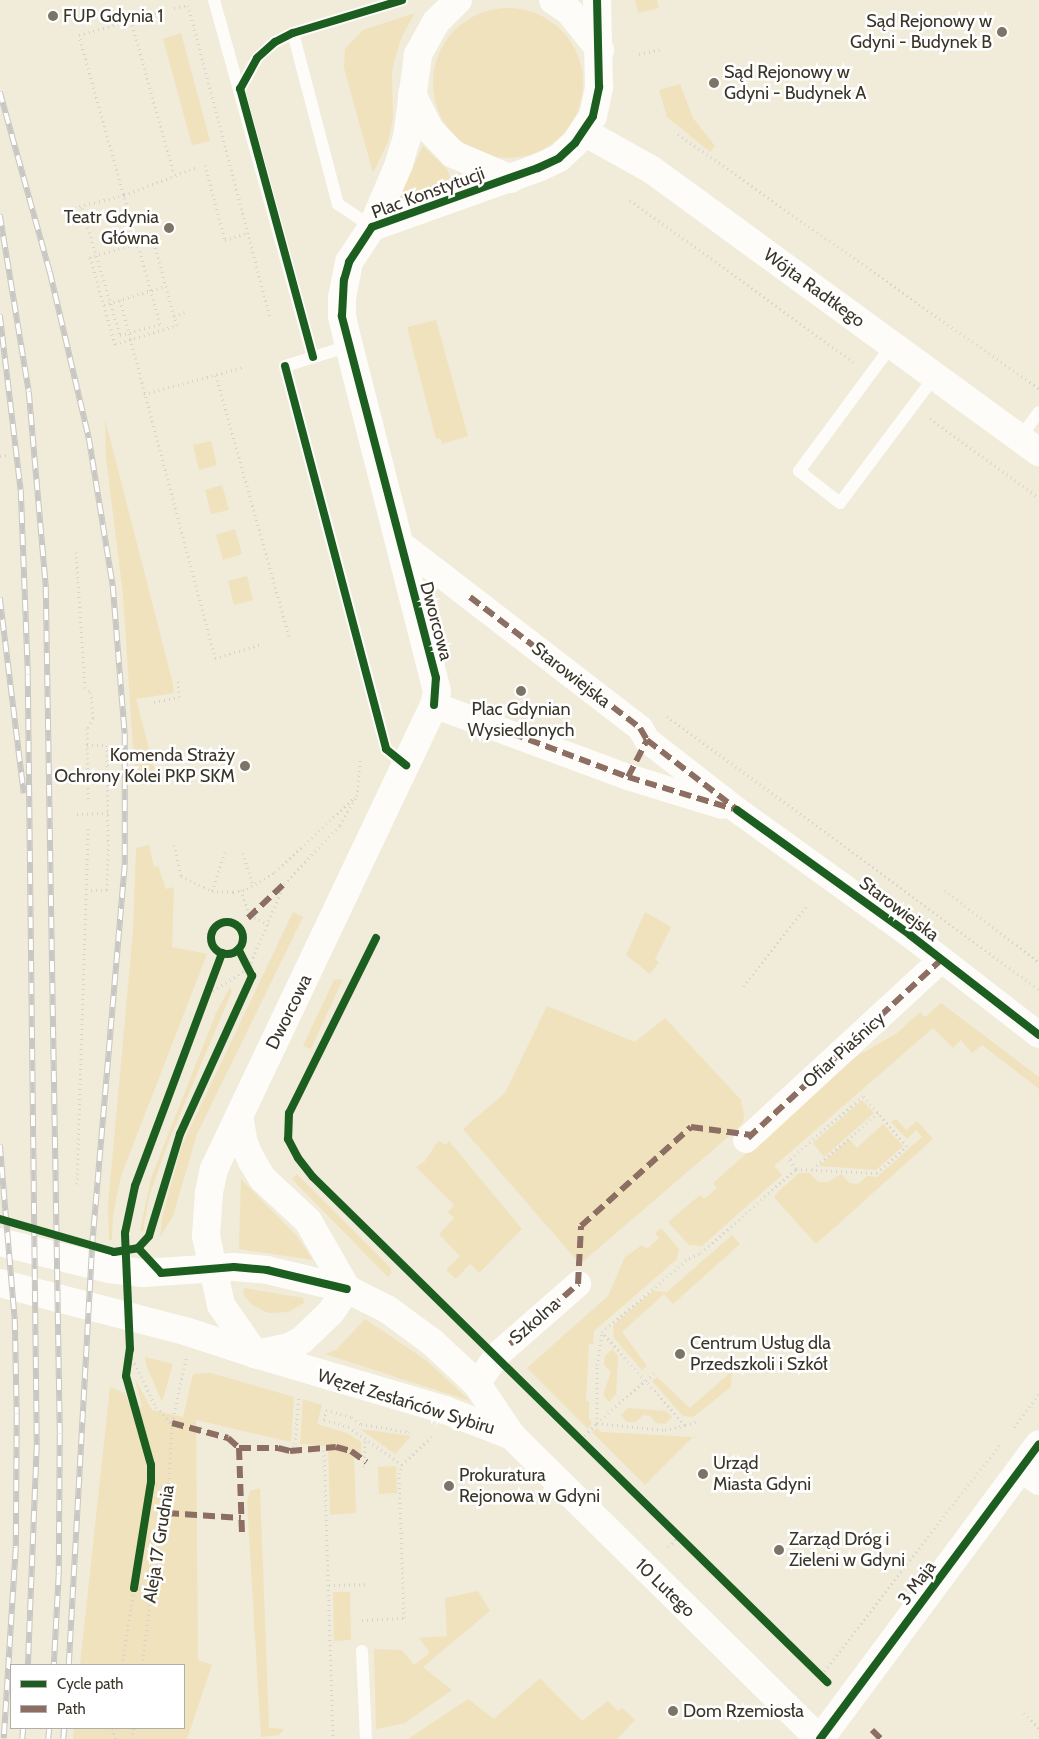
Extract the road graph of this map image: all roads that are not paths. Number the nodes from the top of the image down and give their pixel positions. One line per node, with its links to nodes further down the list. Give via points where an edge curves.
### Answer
1 (214, 0): 8 (lane)
2 (402, 0): 6 (lane)
3 (458, 0): 9 (main road, Plac Konstytucji, via 427,35 418,55)
4 (553, 0): 7 (main road, via 569,11)
5 (597, 0): 7 (main road, Plac Konstytucji)
6 (293, 33): 8 (lane, via 275,42 257,58); 12 (lane, via 338,204)
7 (600, 50): 10 (main road, Plac Konstytucji, via 599,87 593,116)
8 (240, 89): 15 (lane)
9 (412, 94): 11 (main road, Plac Konstytucji, via 430,130 452,154); 12 (main road, Plac Konstytucji, via 407,137 399,164)
10 (584, 132): 11 (main road, Plac Konstytucji, via 559,158); 13 (main road, Wójta Radtkego, via 652,170)
11 (511, 178): 12 (main road, Plac Konstytucji)
12 (372, 227): 14 (main road, Plac Konstytucji, via 350,262 344,280 342,316)
13 (892, 345): 16 (main road, Wójta Radtkego); 16 (lane, via 799,471 840,503)
14 (349, 346): 15 (lane); 19 (main road, Plac Konstytucji)
15 (313, 357): 22 (lane, via 285,366 386,749)
16 (935, 376): 18 (main road, Wójta Radtkego)
17 (1039, 412): 18 (lane)
18 (1029, 445)
19 (401, 544): 20 (main road, Dworcowa, via 436,678); 21 (street, Starowiejska, via 640,728)
20 (434, 705): 22 (main road, Dworcowa); 23 (street, Starowiejska)
21 (647, 740): 23 (street); 24 (street, Starowiejska)
22 (406, 765): 27 (main road, Dworcowa)
23 (628, 777): 24 (street, Starowiejska)
24 (738, 810): 25 (street, Starowiejska)
25 (941, 960): 26 (street, Starowiejska); 28 (street, Ofiar Piaśnicy)
26 (1039, 1035)
27 (239, 1116): 30 (main road, via 214,1169 209,1193 206,1236); 33 (main road, via 244,1144 263,1179 308,1221)
28 (746, 1140)
29 (0, 1242): 30 (main road, Węzeł Zesłańców Sybiru, via 109,1269 143,1273)
30 (213, 1269): 33 (main road, Węzeł Zesłańców Sybiru, via 267,1270); 34 (main road, via 226,1316)
31 (0, 1283): 34 (main road, Węzeł Zesłańców Sybiru, via 185,1331)
32 (578, 1284): 35 (street, Szkolna, via 496,1355)
33 (347, 1289): 34 (main road, via 331,1312 302,1340 290,1347); 35 (main road, Węzeł Zesłańców Sybiru, via 395,1314 432,1342)
34 (255, 1354): 36 (main road, Węzeł Zesłańców Sybiru, via 445,1410)
35 (477, 1384): 36 (main road, Węzeł Zesłańców Sybiru)
36 (512, 1436): 41 (main road, 10 Lutego)
37 (1039, 1444): 38 (main road, 3 Maja)
38 (1030, 1475): 41 (main road, 3 Maja)
39 (362, 1651): 40 (lane)
40 (366, 1739)
41 (819, 1739)

